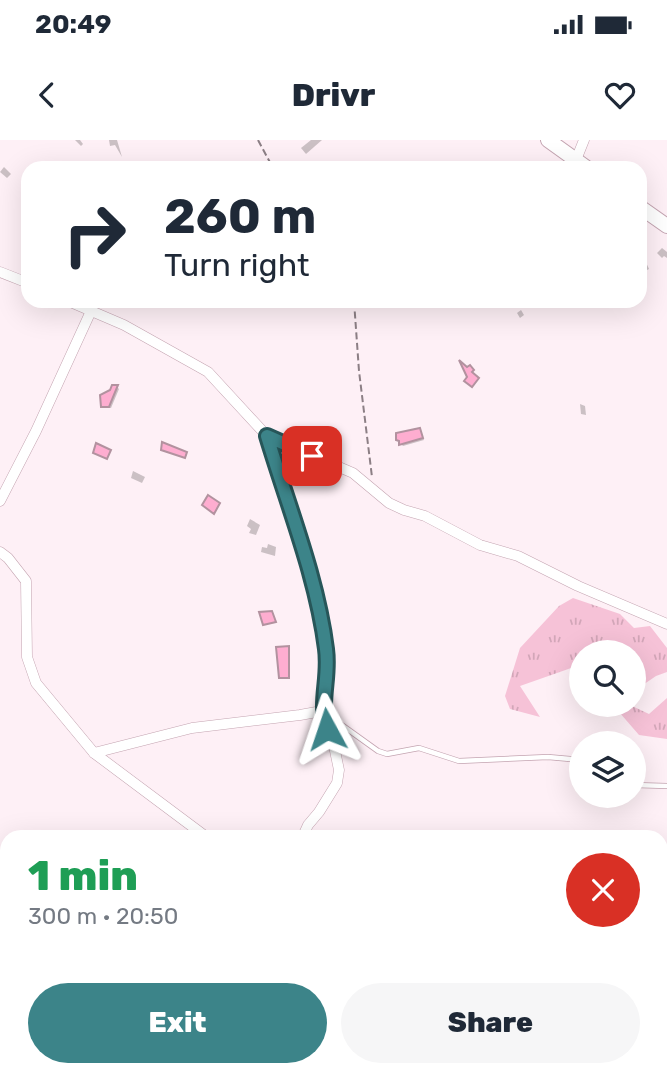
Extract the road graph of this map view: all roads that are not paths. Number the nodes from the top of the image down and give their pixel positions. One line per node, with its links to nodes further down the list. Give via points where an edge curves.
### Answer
1 (548, 140): 3 (main road)
2 (584, 140): 4 (street)
3 (577, 161)
4 (581, 161)
5 (647, 212): 6 (main road)
6 (667, 226)
7 (0, 272): 8 (street)
8 (21, 280)
9 (84, 308): 10 (street)
10 (91, 311): 11 (street, via 208,372); 12 (street)
11 (267, 436): 14 (street, via 353,473 389,503 480,545 518,555); 15 (street, via 320,614 327,664)
12 (0, 501)
13 (0, 552): 16 (street, via 26,581 27,657 36,683)
14 (667, 624)
15 (322, 711): 16 (street, via 192,728); 17 (lane, via 387,754 419,748 459,761); 21 (street, via 339,770 337,783)
16 (94, 753): 20 (street)
17 (569, 759)
18 (646, 785): 19 (lane)
19 (667, 786)
20 (197, 830)
21 (306, 830)

